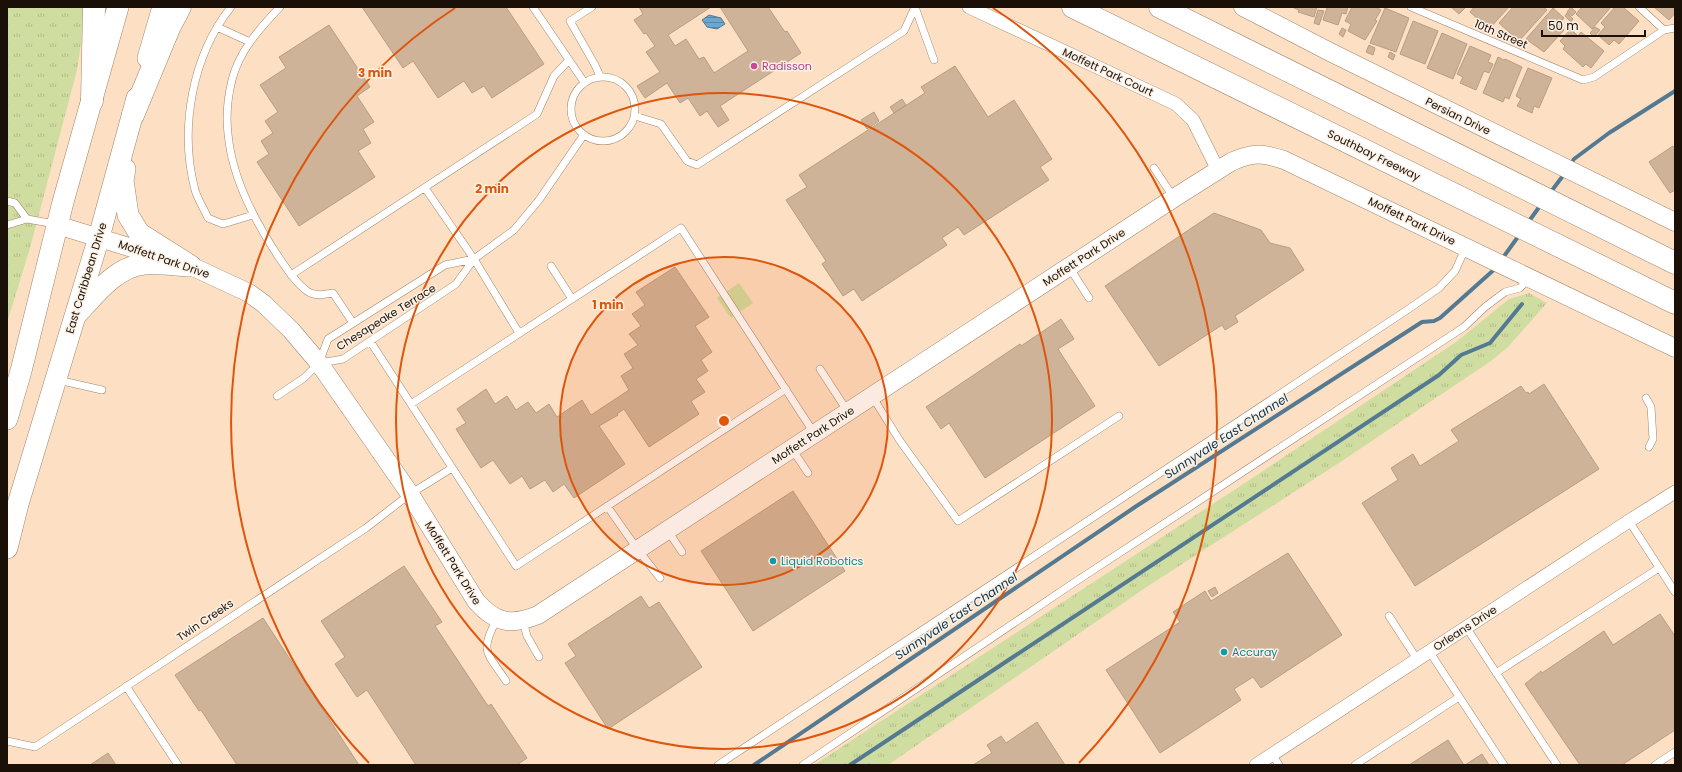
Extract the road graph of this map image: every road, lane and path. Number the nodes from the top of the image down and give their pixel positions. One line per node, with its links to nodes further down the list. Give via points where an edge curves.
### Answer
1 (94, 7): 28 (highway)
2 (118, 7): 28 (main road)
3 (162, 7): 29 (main road, East Caribbean Drive)
4 (180, 7): 29 (highway)
5 (231, 7): 18 (lane)
6 (280, 7): 23 (lane, via 261,26)
7 (533, 7): 24 (lane)
8 (592, 7): 26 (lane, via 570,21)
9 (915, 7): 25 (lane); 30 (lane, via 904,31 697,166 687,161 661,124)
10 (969, 7): 33 (street, Moffett Park Court, via 1176,104 1193,120)
11 (1058, 7): 19 (highway)
12 (1073, 7): 19 (highway, Southbay Freeway)
13 (1160, 7): 21 (highway)
14 (1176, 7): 21 (highway)
15 (1243, 7): 39 (street, Persian Drive, via 1332,54)
16 (1411, 7): 22 (lane, 10th Street, via 1583,80 1594,77)
17 (1639, 7): 22 (lane)
18 (217, 27): 23 (lane); 37 (lane, via 206,46 191,98 188,140 196,191 208,218 223,224)
19 (1112, 27): 53 (highway, Southbay Freeway)
20 (1675, 28): 22 (lane)
21 (1204, 29): 45 (highway)
22 (1664, 30)
23 (250, 42): 37 (lane, via 232,79 228,134 237,176)
24 (569, 60): 27 (lane); 34 (lane, via 554,76 537,114)
25 (934, 60)
26 (600, 76): 27 (lane); 30 (lane, via 619,81 627,88 635,106)
27 (584, 82): 31 (lane, via 576,89 570,109 574,124)
28 (92, 101): 41 (main road)
29 (133, 115): 42 (main road, East Caribbean Drive); 46 (main road, via 123,180 128,215 139,233)
30 (635, 116): 31 (lane, via 631,126 614,140 599,141)
31 (584, 136): 44 (lane, Chesapeake Terrace, via 539,200 514,230)
32 (1154, 168): 35 (lane)
33 (1218, 170): 35 (street, Moffett Park Drive); 43 (street, Moffett Park Drive, via 1240,157 1269,155)
34 (425, 188): 44 (lane); 49 (lane)
35 (1174, 198): 48 (street, Moffett Park Drive)
36 (7, 201): 38 (lane, via 15,203)
37 (253, 215): 49 (lane)
38 (27, 219): 40 (lane); 41 (lane)
39 (1675, 222)
40 (7, 225)
41 (57, 225): 42 (street, Moffett Park Drive); 70 (main road)
42 (99, 237): 46 (street, Moffett Park Drive); 54 (main road, East Caribbean Drive)
43 (1472, 250): 50 (street, Moffett Park Drive); 102 (lane, via 1439,288 1407,310)
44 (474, 259): 55 (lane, Chesapeake Terrace, via 445,265); 56 (lane); 57 (lane, Chesapeake Terrace, via 456,284)
45 (1675, 263)
46 (191, 266): 54 (main road, via 143,264 129,268 116,275); 59 (street, Moffett Park Drive, via 243,290 264,304 291,330)
47 (552, 266): 52 (lane)
48 (1069, 267): 51 (lane); 65 (street, Moffett Park Drive)
49 (291, 275): 55 (lane, via 308,292 317,295 334,293)
50 (1526, 276): 58 (street, Moffett Park Drive); 103 (lane, via 1520,288 1505,292 1464,327 1072,584)
51 (1089, 298)
52 (572, 299): 56 (lane); 62 (lane, via 680,228)
53 (1675, 303)
54 (74, 317): 61 (main road, East Caribbean Drive)
55 (353, 324): 59 (lane, Chesapeake Terrace, via 328,339)
56 (519, 333): 67 (lane)
57 (370, 341): 59 (lane, Chesapeake Terrace, via 343,359); 67 (lane)
58 (1675, 348)
59 (319, 363): 64 (lane, via 304,378); 77 (street, Moffett Park Drive)
60 (820, 369): 68 (lane)
61 (56, 380): 63 (lane); 81 (main road, East Caribbean Drive)
62 (786, 389): 71 (lane); 78 (lane)
63 (102, 390)
64 (277, 396)
65 (872, 396): 68 (street, Moffett Park Drive); 69 (lane, via 900,441 958,520)
66 (1646, 398): 72 (lane, via 1652,413 1653,439)
67 (411, 404): 74 (lane)
68 (848, 412): 71 (street, Moffett Park Drive)
69 (1119, 416)
70 (7, 419)
71 (814, 434): 73 (street, Moffett Park Drive)
72 (1649, 447)
73 (792, 449): 75 (lane); 80 (street, Moffett Park Drive)
74 (452, 468): 77 (lane, Twin Creeks); 78 (lane, via 516,566)
75 (808, 473)
76 (1675, 492): 79 (street, Orleans Drive)
77 (410, 494): 88 (street, Moffett Park Drive, via 476,601 485,612); 96 (lane, Twin Creeks, via 359,532)
78 (607, 506): 82 (lane)
79 (1628, 521): 84 (lane); 90 (street, Orleans Drive)
80 (668, 530): 82 (street, Moffett Park Drive); 83 (lane)
81 (7, 548)
82 (638, 550): 85 (lane); 89 (street, Moffett Park Drive, via 538,615)
83 (682, 552)
84 (1659, 568): 86 (lane); 94 (lane)
85 (660, 578)
86 (1675, 592)
87 (1389, 616): 93 (lane)
88 (497, 619): 89 (street, Moffett Park Drive); 95 (lane, via 487,637 486,650)
89 (523, 621): 92 (lane, via 527,636)
90 (1466, 627): 91 (street, Orleans Drive); 94 (lane)
91 (1429, 651): 93 (street, Orleans Drive); 97 (lane)
92 (539, 657)
93 (1417, 659): 100 (street, Orleans Drive)
94 (1496, 673): 107 (lane)
95 (506, 681)
96 (126, 686): 98 (lane, Twin Creeks, via 35,747); 101 (lane)
97 (1459, 697): 105 (lane); 106 (lane)
98 (7, 741)
99 (1675, 752): 108 (lane)
100 (1275, 760): 104 (street, Orleans Drive)
101 (178, 765)
102 (718, 765)
103 (803, 765)
104 (1256, 765)
105 (1355, 765)
106 (1504, 765)
107 (1557, 765)
108 (1655, 765)

